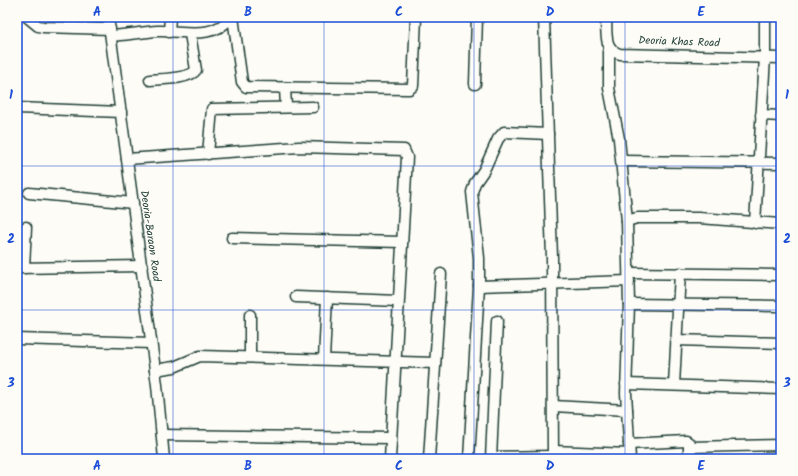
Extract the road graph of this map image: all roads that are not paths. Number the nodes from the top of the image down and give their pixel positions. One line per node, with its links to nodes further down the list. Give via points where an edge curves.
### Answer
1 (27, 17): 11 (street, via 43,27)
2 (108, 17): 11 (street, Deoria-Baraon Road)
3 (170, 17): 10 (street)
4 (232, 17): 12 (street, via 222,26); 18 (street, via 243,85 251,88)
5 (416, 17): 18 (street, via 412,88)
6 (477, 17): 17 (street)
7 (544, 17): 25 (street)
8 (606, 17): 13 (street)
9 (765, 17): 14 (street)
10 (170, 32): 11 (street); 12 (street)
11 (110, 33): 22 (street, Deoria-Baraon Road)
12 (190, 34): 16 (street, via 196,70 194,74)
13 (609, 48): 14 (street, Deoria Khas Road, via 620,54); 28 (street, via 610,88)
14 (765, 57): 15 (street, Deoria Khas Road); 23 (street)
15 (781, 58)
16 (150, 80)
17 (475, 84)
18 (285, 88): 19 (street)
19 (286, 107): 20 (street); 26 (street, via 212,110)
20 (313, 107)
21 (17, 108): 22 (street)
22 (121, 112): 27 (street, Deoria-Baraon Road)
23 (762, 115): 24 (street); 29 (street)
24 (781, 116)
25 (548, 134): 45 (street); 46 (street, via 504,132 475,183 472,192 480,258)
26 (208, 154): 27 (street); 38 (street, via 299,147 404,150 407,157)
27 (127, 159): 32 (street, Deoria-Baraon Road)
28 (622, 161): 29 (street); 33 (street)
29 (758, 163): 30 (street); 34 (street)
30 (781, 163)
31 (29, 193): 32 (street)
32 (133, 203): 39 (street, Deoria-Baraon Road)
33 (627, 221): 34 (street, via 637,218 700,218); 44 (street)
34 (755, 223): 35 (street)
35 (781, 224)
36 (26, 227): 40 (street)
37 (232, 238): 38 (street)
38 (402, 242): 49 (street)
39 (142, 266): 40 (street); 57 (street, Deoria-Baraon Road)
40 (21, 268)
41 (680, 273): 43 (street); 44 (street); 51 (street)
42 (441, 274): 62 (street)
43 (781, 275)
44 (629, 277): 45 (street); 50 (street)
45 (552, 284): 46 (street); 67 (street)
46 (479, 286): 79 (street)
47 (296, 297): 48 (street)
48 (327, 298): 49 (street); 60 (street)
49 (398, 301): 61 (street)
50 (629, 304): 51 (street); 64 (street)
51 (678, 305): 52 (street); 56 (street)
52 (781, 306)
53 (250, 315): 59 (street)
54 (497, 321): 75 (street)
55 (17, 339): 57 (street)
56 (676, 340): 58 (street); 65 (street)
57 (152, 343): 63 (street, Deoria-Baraon Road)
58 (781, 343)
59 (250, 357): 60 (street); 63 (street, via 200,356 174,367)
60 (324, 359): 61 (street)
61 (395, 361): 62 (street); 70 (street)
62 (435, 363): 78 (street)
63 (155, 370): 69 (street, Deoria-Baraon Road)
64 (626, 384): 65 (street); 68 (street)
65 (674, 385): 66 (street)
66 (781, 389)
67 (553, 406): 68 (street); 74 (street)
68 (627, 410): 73 (street)
69 (162, 435): 70 (street); 76 (street, Deoria-Baraon Road)
70 (391, 438): 77 (street)
71 (781, 445): 72 (street)
72 (690, 446): 73 (street, via 686,441); 80 (street)
73 (629, 452): 74 (street)
74 (553, 455): 75 (street)
75 (491, 458)
76 (164, 459)
77 (390, 459)
78 (429, 459)
79 (469, 459)
80 (689, 459)

